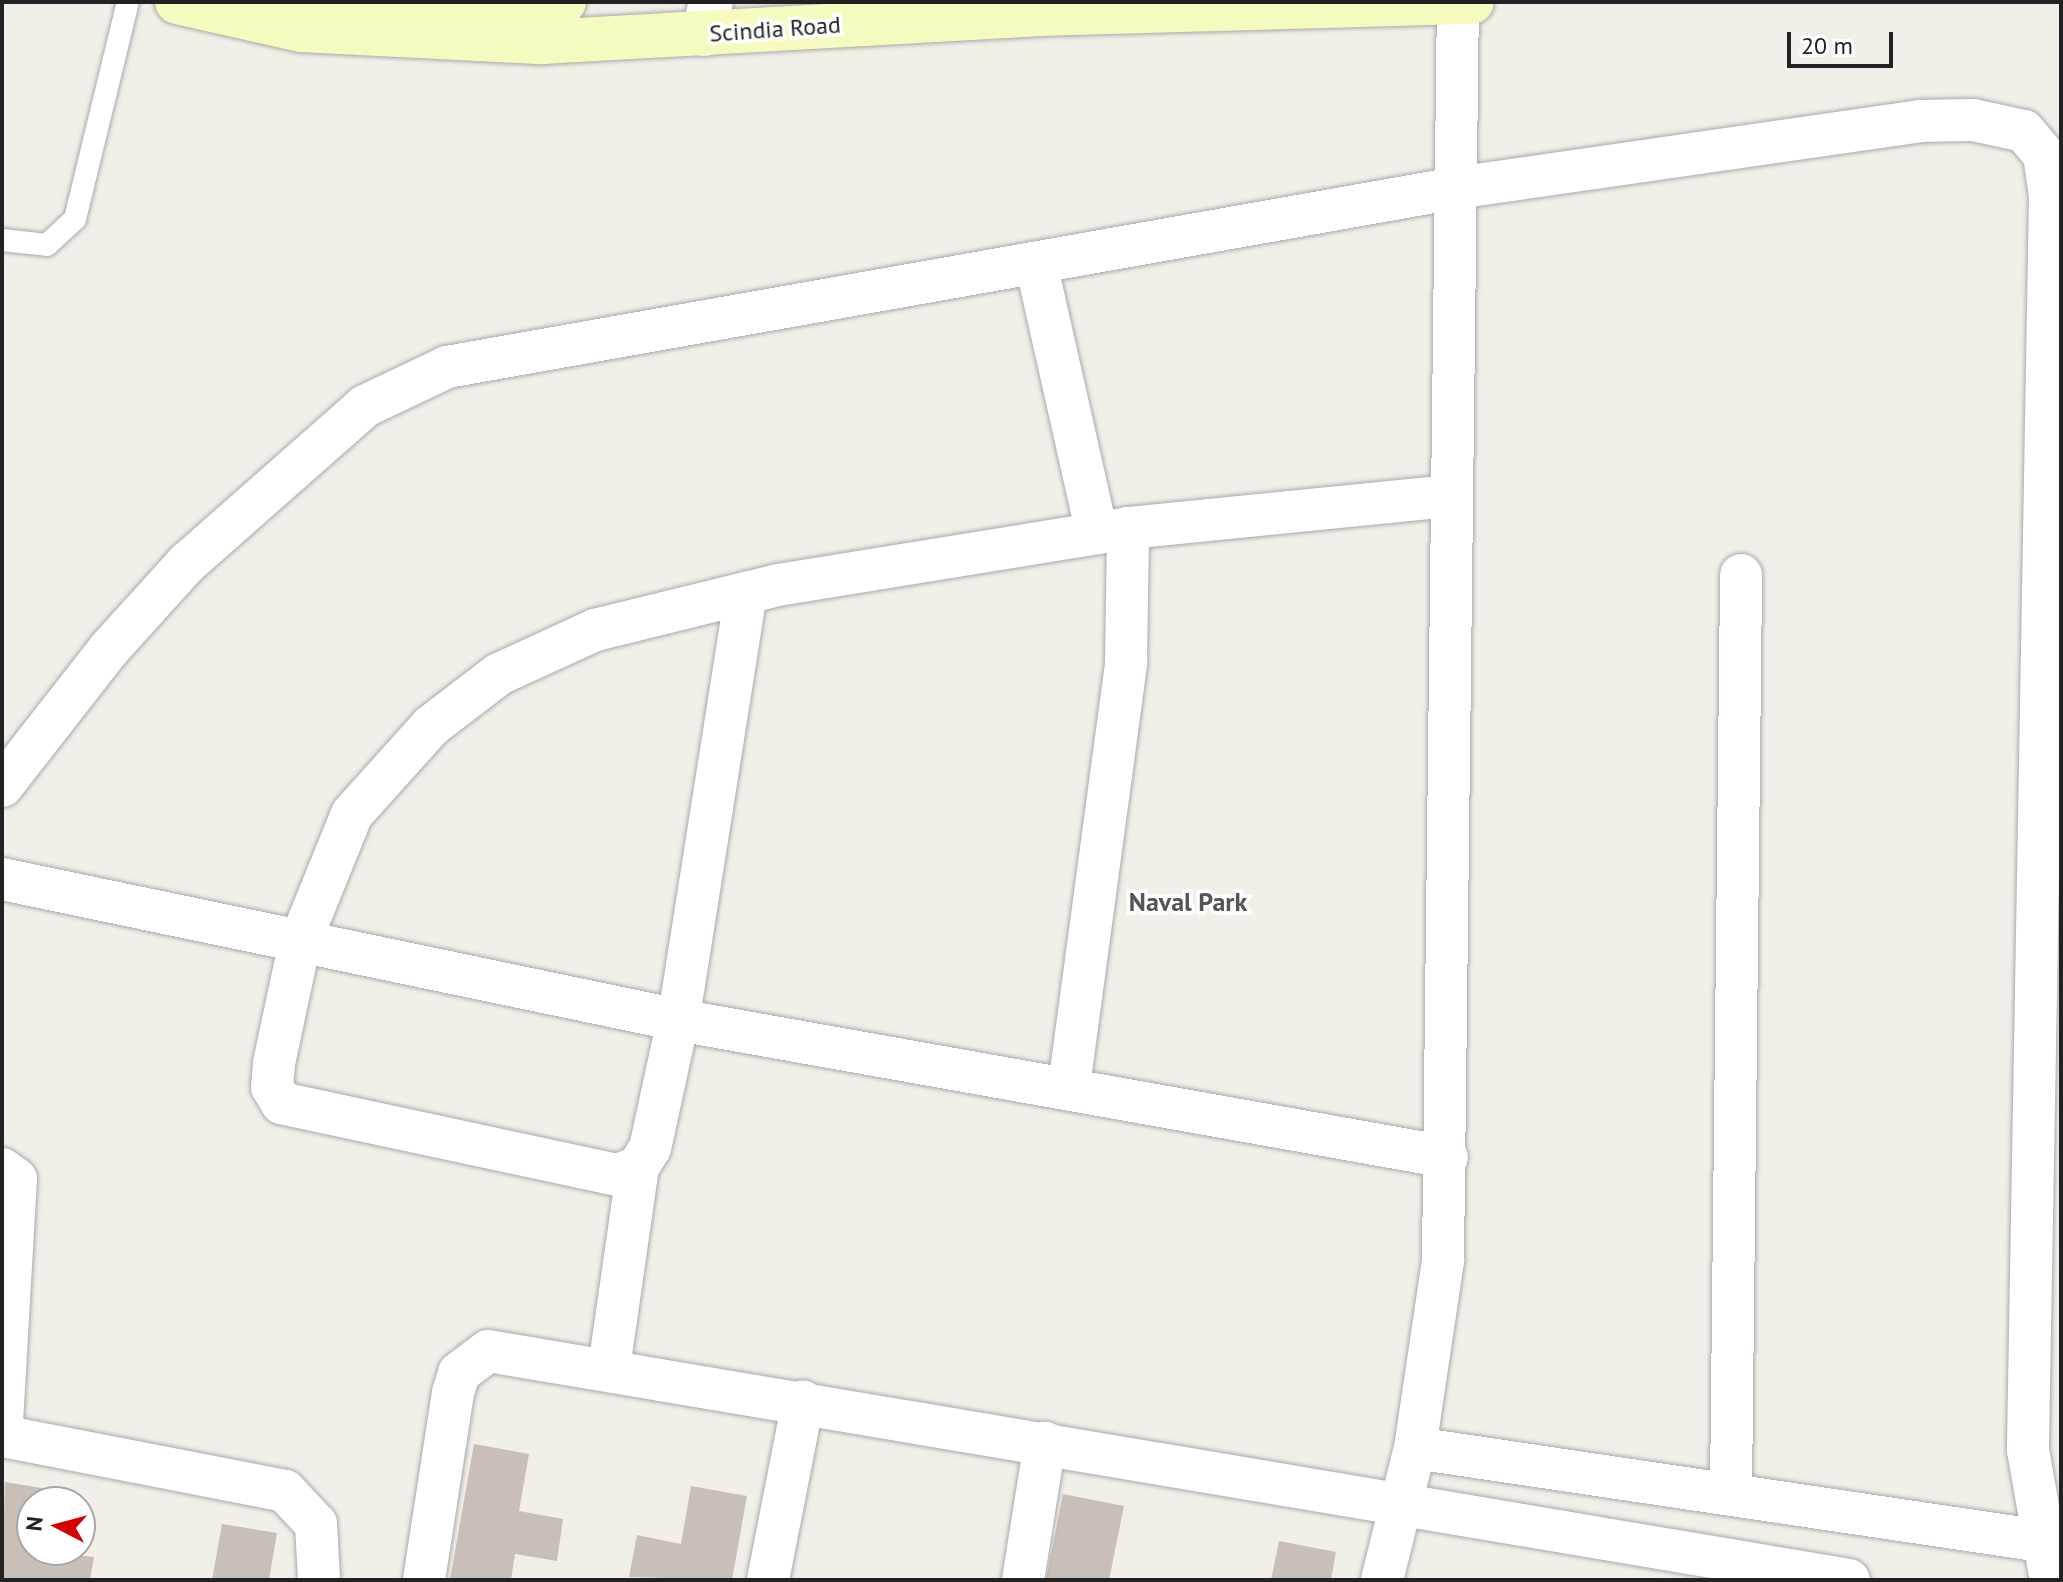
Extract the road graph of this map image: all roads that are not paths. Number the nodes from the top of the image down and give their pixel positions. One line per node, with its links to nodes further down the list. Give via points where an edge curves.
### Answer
1 (128, 2): 13 (lane, via 75,219 47,245)
2 (299, 2): 3 (main road)
3 (467, 2)
4 (475, 2): 10 (main road, Scindia Road)
5 (564, 2): 10 (main road, Scindia Road)
6 (1349, 2): 8 (main road, Scindia Road); 11 (main road, Scindia Road)
7 (1472, 2): 8 (main road, Scindia Road)
8 (1458, 3): 12 (street)
9 (191, 4): 10 (main road, Scindia Road, via 301,30)
10 (549, 16): 11 (main road, Scindia Road)
11 (708, 18)
12 (1456, 188): 14 (street); 15 (street); 35 (street, via 1920,121 1973,120 2024,131 2044,155 2050,196 2028,1450)
13 (2, 240)
14 (1036, 263): 16 (street); 19 (street, via 447,367 390,393 314,445 187,563 109,649)
15 (1447, 496): 16 (street); 24 (street)
16 (1113, 531): 18 (street); 23 (street, via 1126,662)
17 (1741, 575): 33 (street)
18 (746, 593): 21 (street, via 595,630 547,649 499,674 431,726 352,814); 22 (street)
19 (2, 786)
20 (2, 879): 21 (street)
21 (300, 942): 22 (street); 25 (street, via 274,1063 272,1087 282,1103 617,1175)
22 (678, 1020): 23 (street); 25 (street, via 650,1148)
23 (1069, 1086): 24 (street)
24 (1447, 1157): 32 (street, via 1440,1296)
25 (638, 1167): 27 (street)
26 (2, 1169): 29 (street, via 16,1179)
27 (609, 1368): 28 (street); 37 (street, via 488,1351 459,1373)
28 (803, 1401): 31 (street); 38 (street)
29 (2, 1423)
30 (2, 1436): 36 (street, via 285,1491 316,1524)
31 (1045, 1443): 34 (street); 39 (street)
32 (1415, 1448): 33 (street); 34 (street)
33 (1731, 1491): 35 (street)
34 (1400, 1505): 40 (street); 41 (street)
35 (2046, 1560)
36 (319, 1580)
37 (424, 1580)
38 (768, 1580)
39 (1023, 1580)
40 (1382, 1580)
41 (1849, 1580)

